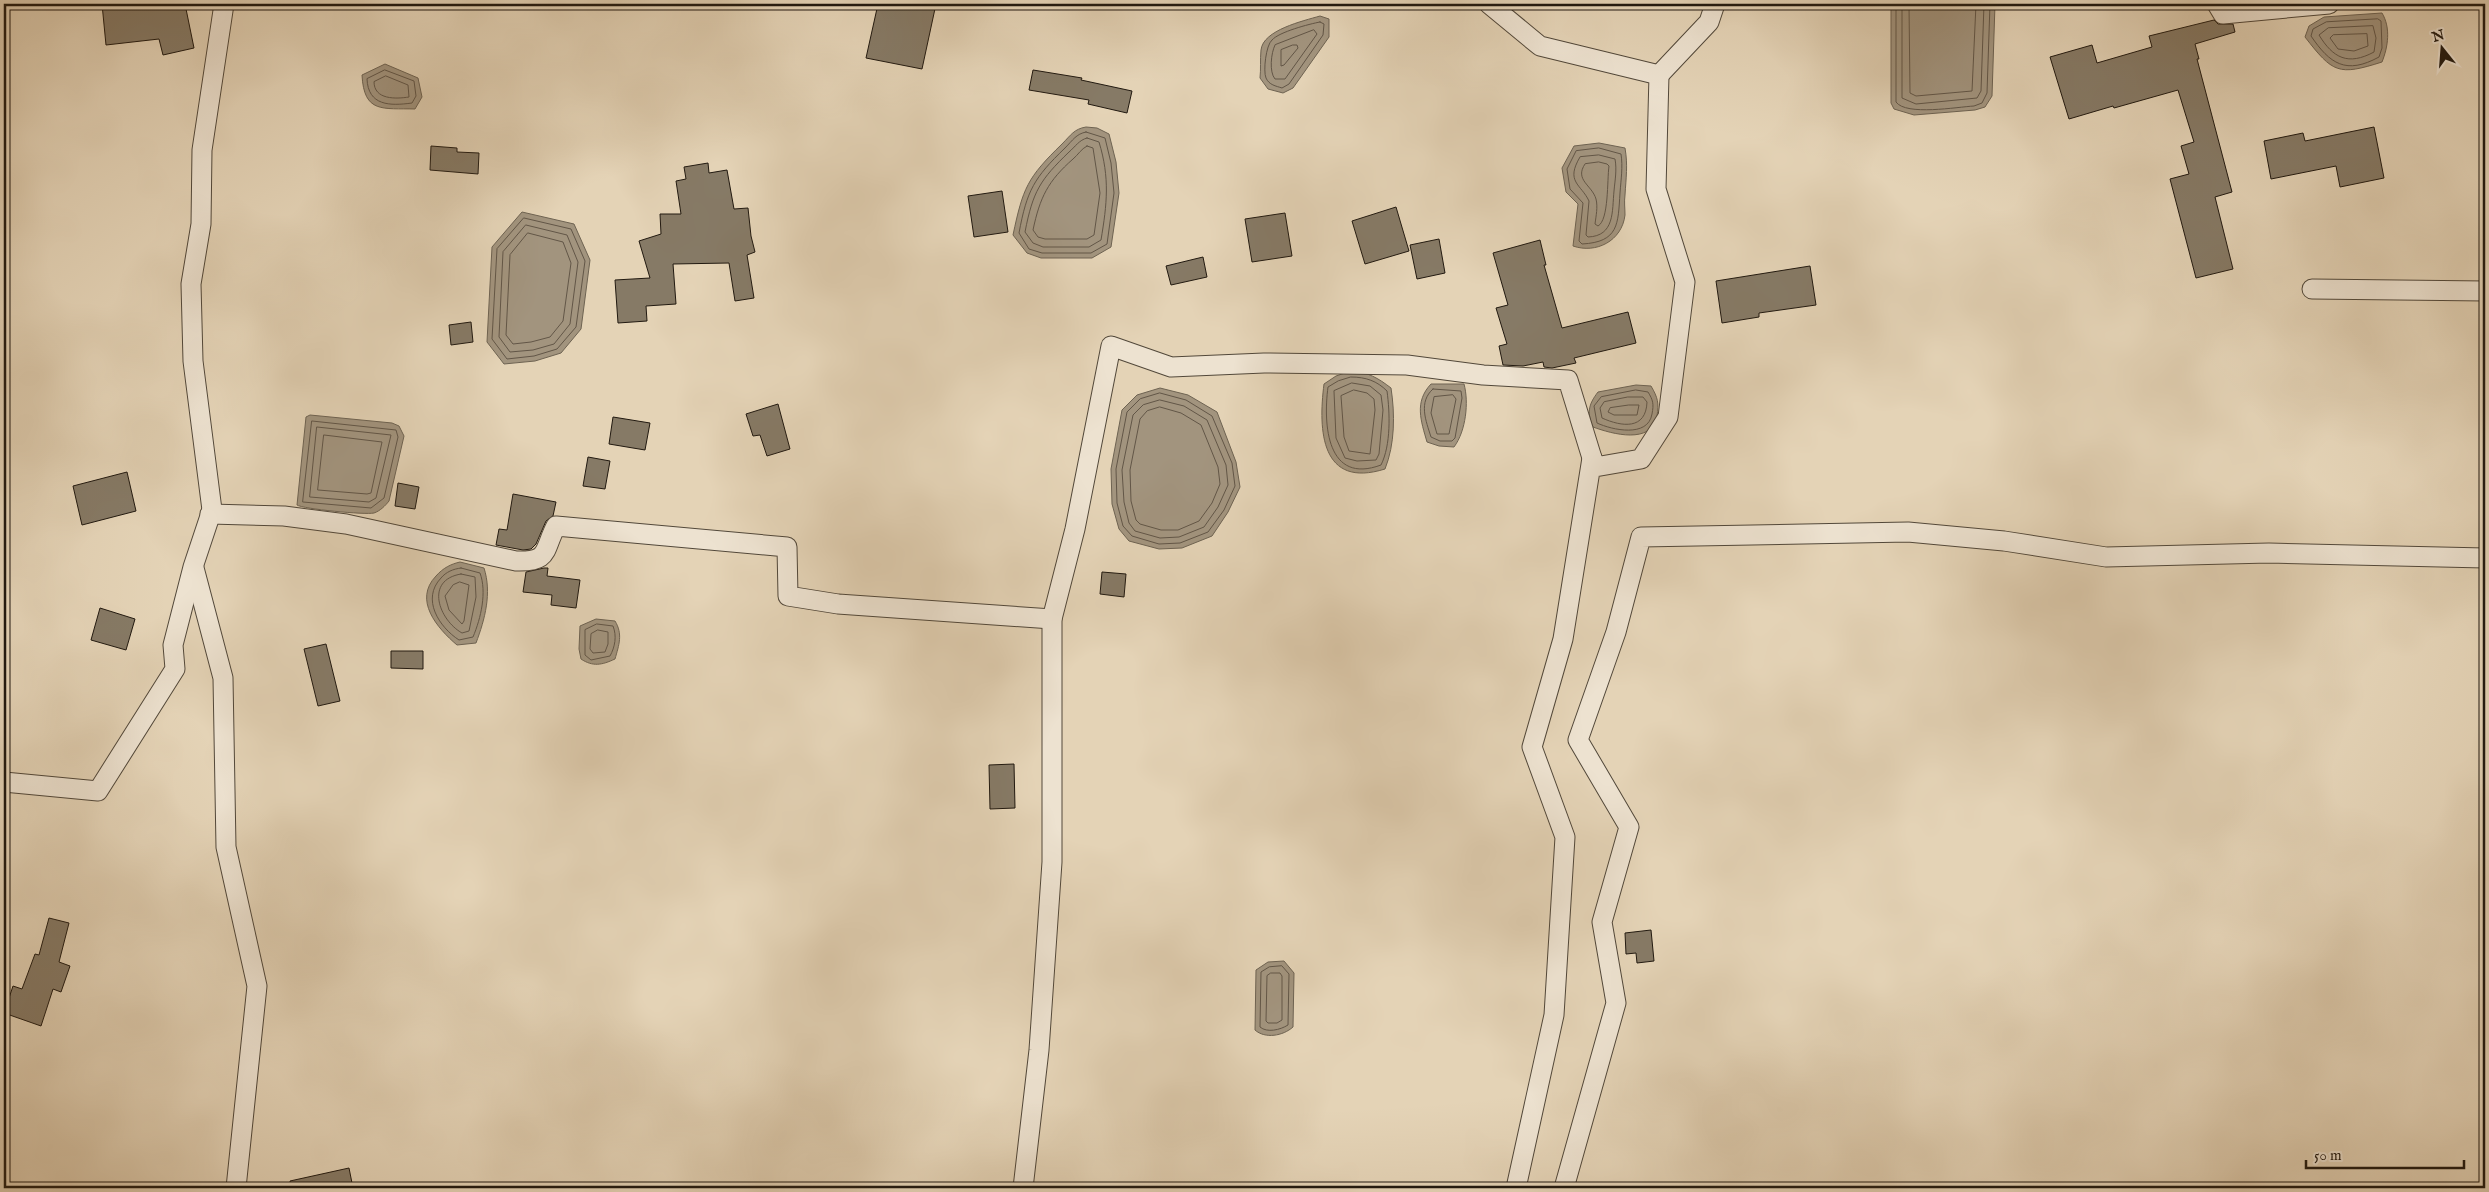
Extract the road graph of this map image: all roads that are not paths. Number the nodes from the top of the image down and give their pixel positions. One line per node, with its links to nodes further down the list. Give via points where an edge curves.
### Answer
1 (224, 4): 10 (street, via 202,150 201,224 191,284 193,361)
2 (1489, 4): 6 (street, via 1540,46)
3 (1715, 4): 6 (street, via 1709,22)
4 (2217, 4): 5 (street, via 2223,14)
5 (2329, 4)
6 (1658, 75): 9 (street, via 1656,189 1685,282 1668,417 1641,460 1594,467)
7 (2312, 290): 8 (street)
8 (2485, 291)
9 (1592, 458): 13 (street, via 1568,380 1483,375 1407,365 1264,363 1172,366 1111,346 1075,529); 17 (street, via 1563,639 1532,747 1565,837 1554,1015)
10 (210, 514): 12 (street); 13 (street, via 284,516 346,524 516,561 534,562 545,554 556,526 787,547 788,596 838,604)
11 (2485, 558): 18 (street, via 2269,553 2106,557 2004,541 1908,532 1641,537 1616,632 1578,740 1629,827 1602,922 1616,1003)
12 (193, 567): 14 (street, via 173,645 175,669 98,791); 15 (street, via 224,678 226,847 257,986)
13 (1052, 619): 16 (street, via 1052,862 1039,1050)
14 (4, 782)
15 (236, 1188)
16 (1023, 1188)
17 (1516, 1188)
18 (1564, 1188)

